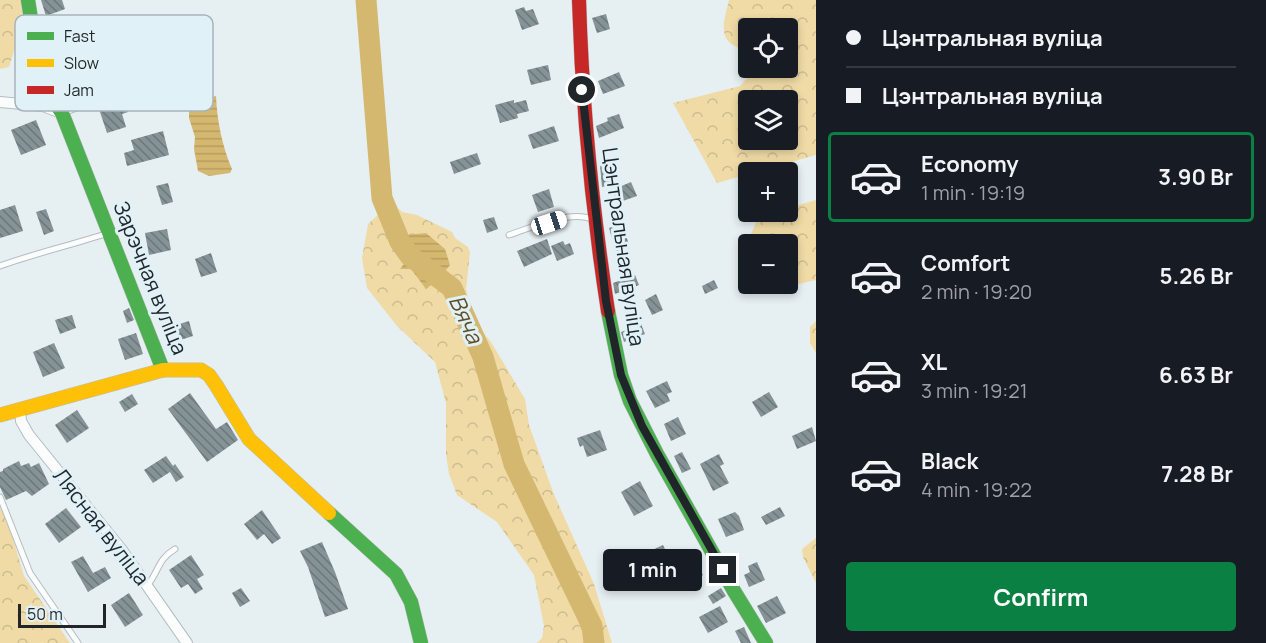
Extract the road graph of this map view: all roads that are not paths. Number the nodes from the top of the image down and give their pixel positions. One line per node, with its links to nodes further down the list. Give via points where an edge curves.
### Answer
1 (28, 0): 3 (street, Зарэчная вуліца)
2 (579, 0): 9 (street, Цэнтральная вуліца, via 582,90)
3 (30, 15)
4 (0, 102): 5 (street)
5 (15, 103)
6 (58, 111): 8 (street)
7 (68, 111): 8 (lane)
8 (62, 113): 10 (street, Зарэчная вуліца)
9 (596, 221): 11 (lane, via 569,216); 22 (street, Цэнтральная вуліца, via 611,333 630,401)
10 (110, 233): 12 (lane); 13 (street, Зарэчная вуліца)
11 (509, 236)
12 (0, 266)
13 (163, 370): 14 (street); 21 (street, Зарэчная вуліца, via 201,370 208,375 249,439 396,574 411,602)
14 (21, 410): 15 (street); 18 (street, Лясная вуліца, via 21,421 29,435)
15 (0, 415)
16 (0, 497): 19 (lane, via 30,573)
17 (175, 549): 18 (lane, via 164,555)
18 (147, 586): 20 (street, Лясная вуліца)
19 (78, 643)
20 (187, 643)
21 (421, 643)
22 (766, 643)

